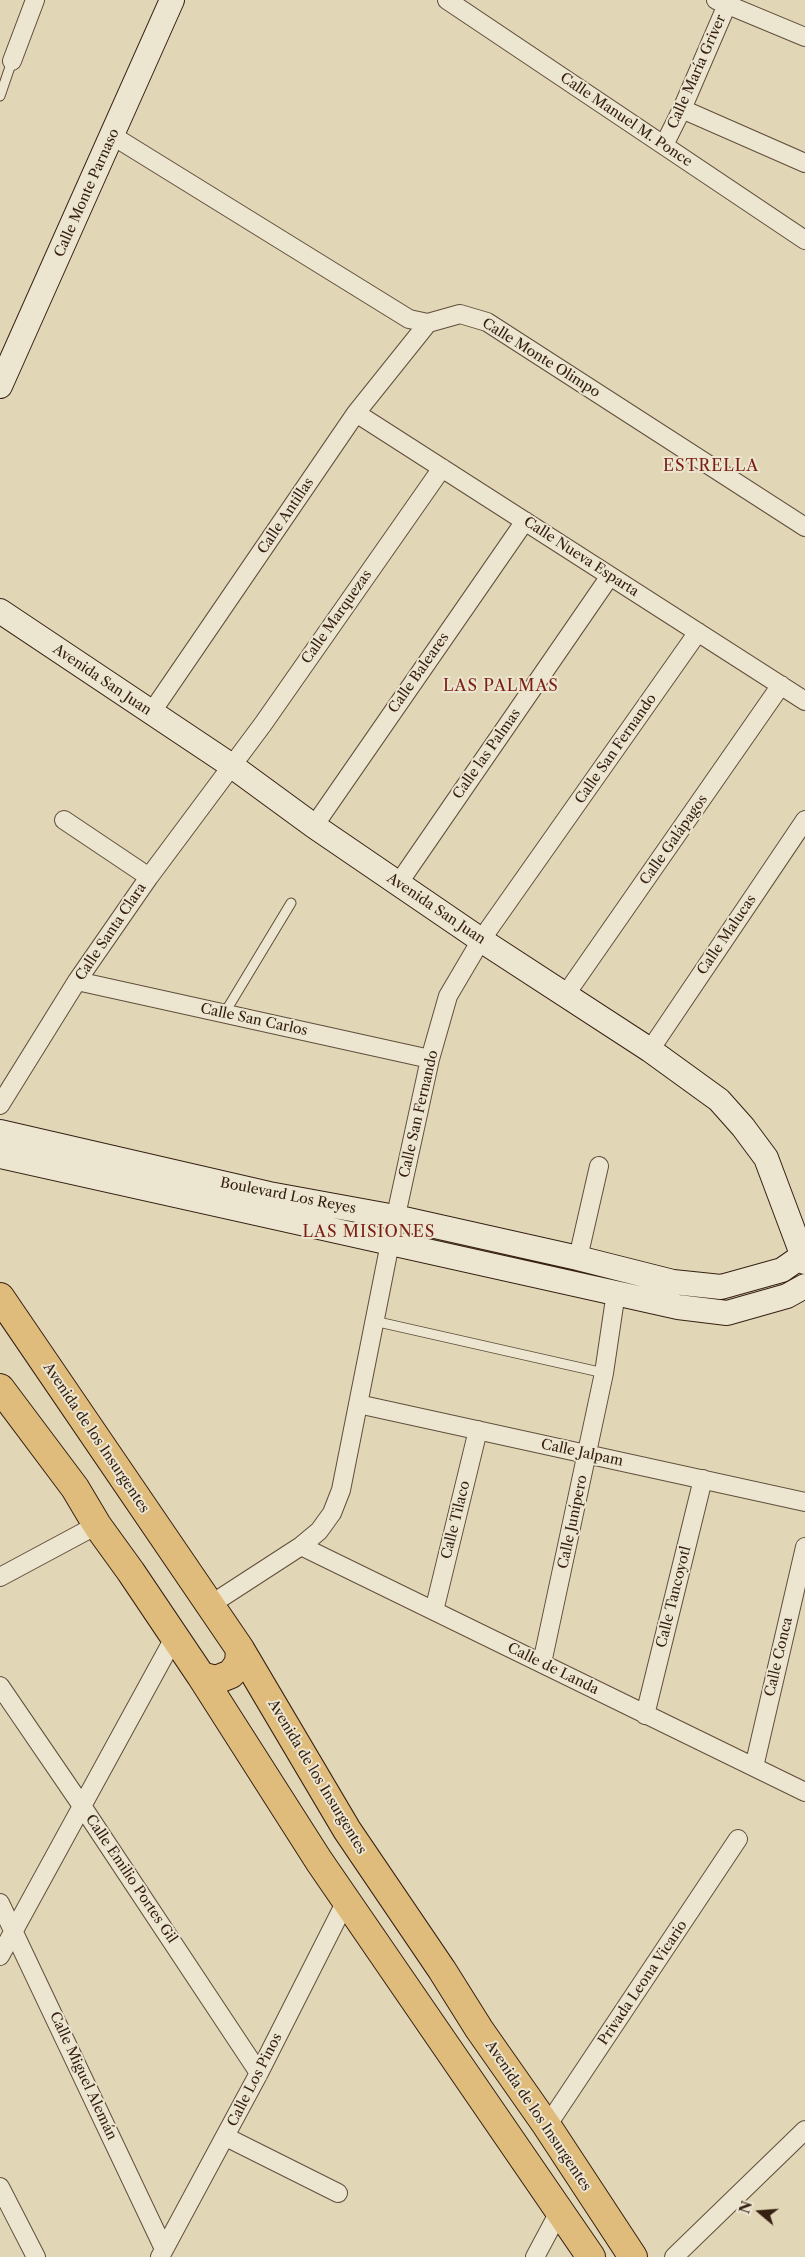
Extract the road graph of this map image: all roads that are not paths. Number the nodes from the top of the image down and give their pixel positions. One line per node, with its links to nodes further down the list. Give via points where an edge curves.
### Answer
1 (36, 0): 6 (street)
2 (172, 0): 9 (main road, Calle Monte Parnaso)
3 (447, 0): 10 (street, Calle Manuel M. Ponce)
4 (724, 2): 5 (street); 8 (street, Calle María Griver)
5 (805, 38)
6 (12, 61): 7 (lane)
7 (0, 96)
8 (682, 109): 10 (street, Calle María Griver); 11 (street)
9 (112, 136): 13 (street, via 409,319); 14 (main road, Calle Monte Parnaso)
10 (664, 145): 12 (street, Calle Manuel M. Ponce)
11 (805, 163)
12 (805, 240)
13 (428, 323): 15 (street, Calle Antillas); 18 (street, Calle Monte Olimpo, via 460,314 487,322)
14 (0, 386)
15 (356, 413): 16 (street, Calle Nueva Esparta); 24 (street, Calle Antillas)
16 (442, 468): 17 (street, Calle Nueva Esparta); 25 (street, Calle Marquezas)
17 (525, 521): 19 (street, Calle Nueva Esparta); 28 (street, Calle Baleares)
18 (805, 528)
19 (610, 576): 21 (street, Calle Nueva Esparta); 30 (street, Calle las Palmas)
20 (0, 611): 24 (main road, Avenida San Juan)
21 (698, 632): 22 (street, Calle Nueva Esparta); 32 (street, Calle San Fernando)
22 (782, 686): 23 (street, Calle Nueva Esparta); 34 (street, Calle Galápagos)
23 (805, 701)
24 (151, 713): 25 (main road, Avenida San Juan)
25 (232, 766): 28 (main road, Avenida San Juan); 29 (street, Calle Santa Clara)
26 (64, 820): 29 (street)
27 (805, 820): 36 (street, Calle Malucas)
28 (314, 826): 30 (main road, Avenida San Juan)
29 (149, 876): 33 (street, Calle Santa Clara)
30 (398, 884): 32 (main road, Avenida San Juan)
31 (291, 903): 35 (lane)
32 (481, 940): 34 (main road, Avenida San Juan); 37 (street, Calle San Fernando, via 448,996)
33 (77, 981): 35 (street, Calle San Carlos); 38 (street, Calle Santa Clara)
34 (566, 994): 36 (main road, Avenida San Juan)
35 (224, 1014): 37 (street, Calle San Carlos)
36 (650, 1050): 45 (main road, Avenida San Juan, via 719,1100 743,1127 766,1158)
37 (430, 1059): 43 (street, Calle San Fernando)
38 (0, 1105)
39 (0, 1132): 42 (main road, Boulevard Los Reyes)
40 (0, 1156): 42 (main road, Boulevard Los Reyes)
41 (599, 1166): 46 (street)
42 (112, 1170): 43 (main road, Boulevard Los Reyes); 44 (main road, Boulevard Los Reyes)
43 (395, 1217): 44 (street, Calle San Fernando); 46 (main road, Boulevard Los Reyes)
44 (390, 1243): 48 (main road, Boulevard Los Reyes); 50 (street, Calle San Fernando)
45 (804, 1257): 46 (main road, Boulevard Los Reyes, via 782,1270 721,1287 673,1282)
46 (578, 1258)
47 (805, 1286): 48 (main road, Boulevard Los Reyes, via 787,1296 727,1313 678,1307)
48 (616, 1292): 51 (street, Calle Junípero)
49 (0, 1297): 62 (main road, Avenida de los Insurgentes)
50 (374, 1321): 51 (lane); 53 (street, Calle San Fernando)
51 (604, 1373): 55 (street, Calle Junípero)
52 (0, 1388): 58 (main road, via 75,1488)
53 (358, 1404): 54 (street, Calle Jalpam); 59 (street, Calle San Fernando, via 341,1490 332,1513 320,1531)
54 (478, 1430): 55 (street, Calle Jalpam); 63 (street, Calle Tilaco)
55 (588, 1454): 56 (street, Calle Jalpam); 66 (street, Calle Junípero)
56 (703, 1479): 57 (street, Calle Jalpam); 69 (street, Calle Tancoyotl)
57 (805, 1502)
58 (97, 1525): 61 (street); 64 (main road)
59 (301, 1546): 62 (street, Calle San Fernando); 63 (street, Calle de Landa)
60 (805, 1547): 70 (street, Calle Conca)
61 (0, 1577)
62 (210, 1605): 65 (main road, Avenida de los Insurgentes)
63 (434, 1610): 66 (street, Calle de Landa)
64 (174, 1638): 67 (main road); 72 (street)
65 (240, 1649): 67 (main road, via 239,1662 231,1674 216,1680); 73 (main road, Avenida de los Insurgentes)
66 (542, 1664): 69 (street, Calle de Landa)
67 (201, 1676): 75 (main road)
68 (0, 1686): 72 (street, Calle Emilio Portes Gil)
69 (645, 1715): 70 (street, Calle de Landa)
70 (754, 1767): 71 (street, Calle de Landa)
71 (805, 1792)
72 (82, 1806): 78 (street); 80 (street, Calle Emilio Portes Gil)
73 (346, 1830): 75 (main road, via 330,1837 322,1847); 81 (main road, Avenida de los Insurgentes)
74 (738, 1839): 81 (street, Privada Leona Vicario)
75 (319, 1861): 76 (main road)
76 (346, 1901): 80 (street, Calle Los Pinos); 86 (main road)
77 (0, 1903): 78 (street, Calle Miguel Alemán)
78 (14, 1931): 79 (street); 87 (street, Calle Miguel Alemán)
79 (0, 1956)
80 (259, 2073): 83 (street, Calle Los Pinos)
81 (548, 2126): 91 (main road, Avenida de los Insurgentes)
82 (805, 2130): 92 (street)
83 (226, 2137): 85 (street); 87 (street, Calle Los Pinos)
84 (0, 2187): 88 (street)
85 (338, 2193)
86 (560, 2212): 89 (street); 90 (main road)
87 (162, 2253)
88 (36, 2257)
89 (535, 2257)
90 (591, 2257)
91 (632, 2257)
92 (674, 2257)

